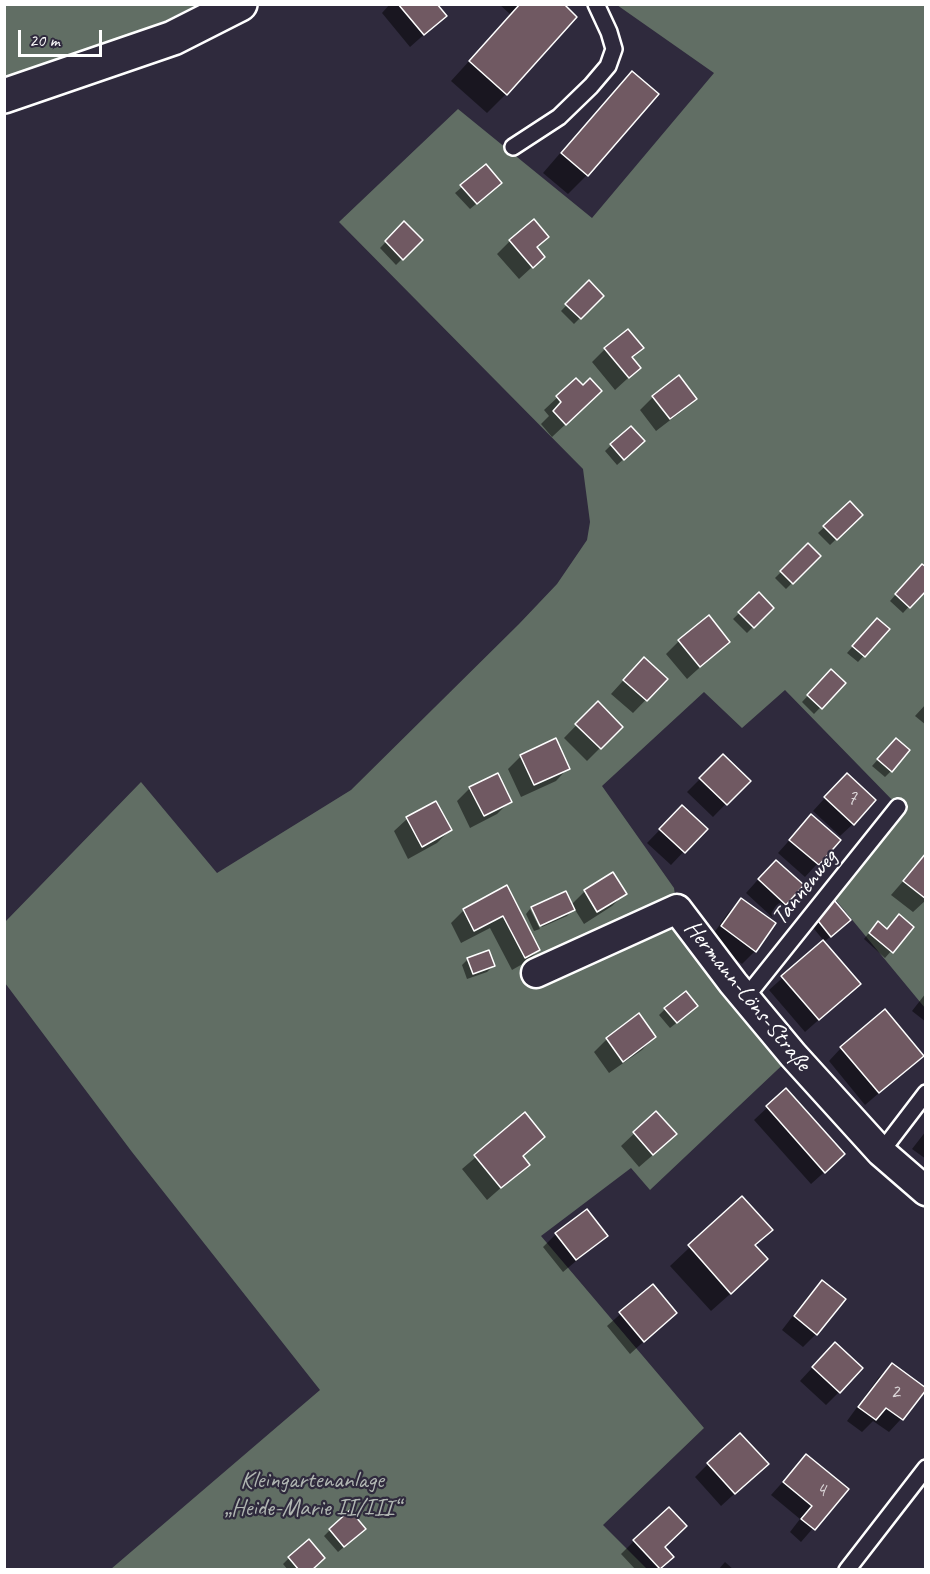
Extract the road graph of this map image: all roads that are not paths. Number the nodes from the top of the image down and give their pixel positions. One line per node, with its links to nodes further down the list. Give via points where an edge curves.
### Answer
1 (240, 4): 3 (main road, via 172,38)
2 (596, 4): 4 (lane, via 614,49 608,66 559,117)
3 (4, 96)
4 (513, 147)
5 (898, 807): 7 (lane, Tannenweg)
6 (536, 972): 7 (street, Hermann-Löns-Straße, via 677,909)
7 (746, 997): 9 (street, Hermann-Löns-Straße)
8 (926, 1093): 9 (lane)
9 (881, 1152): 10 (street, Hermann-Löns-Straße)
10 (926, 1191)
11 (926, 1468): 12 (lane)
12 (847, 1569)

